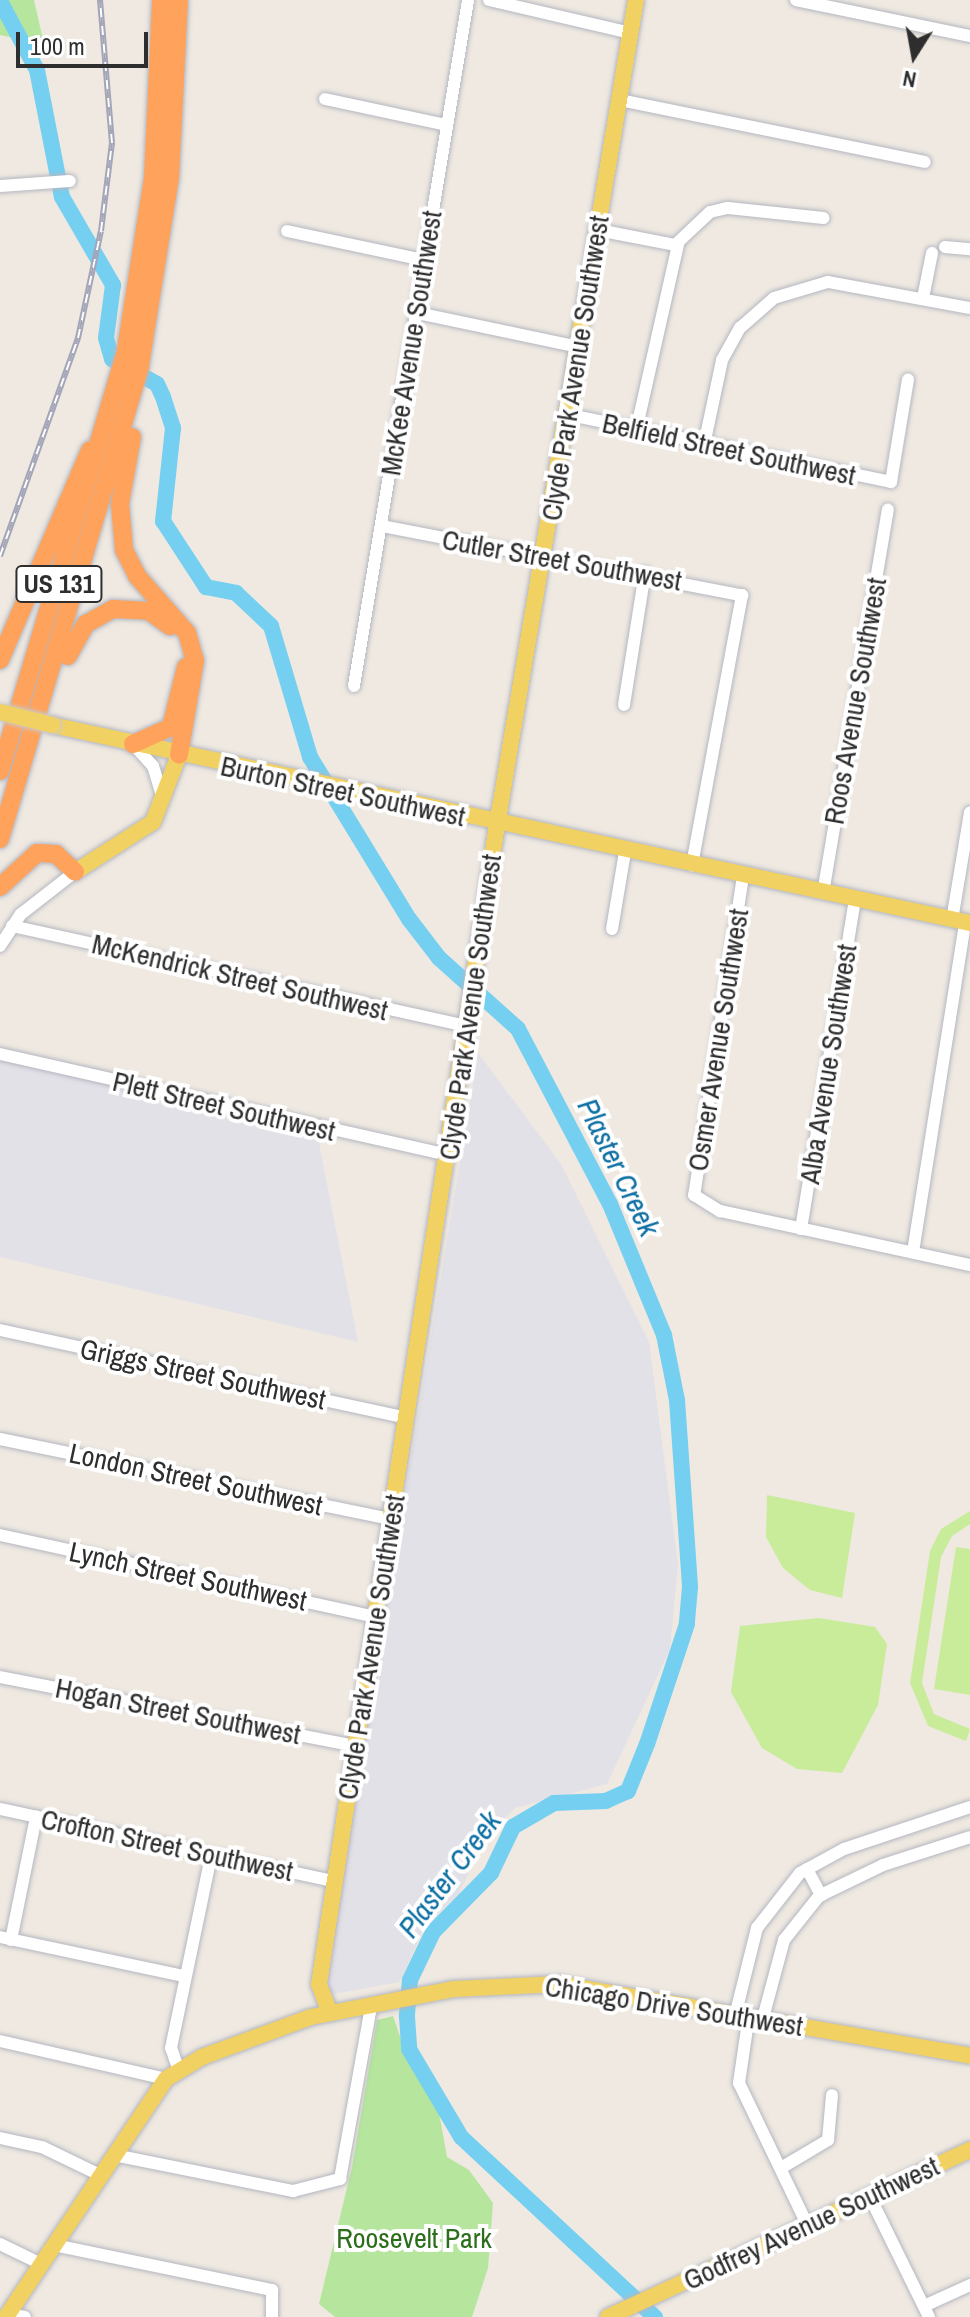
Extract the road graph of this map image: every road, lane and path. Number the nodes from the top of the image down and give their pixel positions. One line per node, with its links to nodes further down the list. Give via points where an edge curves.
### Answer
1 (161, 0): 11 (highway, US 131)
2 (179, 0): 11 (highway, US 131)
3 (468, 0): 12 (street, McKee Avenue Southwest)
4 (489, 0): 7 (street)
5 (636, 0): 7 (main road, Clyde Park Avenue Southwest)
6 (796, 0): 8 (street)
7 (631, 33): 10 (main road, Clyde Park Avenue Southwest)
8 (970, 36)
9 (325, 99): 12 (street)
10 (620, 100): 13 (street); 17 (main road, Clyde Park Avenue Southwest)
11 (168, 107): 29 (highway, US 131); 30 (highway, US 131, via 158,273)
12 (446, 125): 23 (street, McKee Avenue Southwest)
13 (925, 162)
14 (70, 181): 15 (street)
15 (0, 186)
16 (823, 218): 19 (street, via 728,208 710,212)
17 (598, 230): 19 (street); 27 (main road, Clyde Park Avenue Southwest)
18 (287, 231): 23 (street)
19 (678, 244): 32 (street)
20 (945, 247): 21 (street)
21 (970, 249)
22 (932, 253): 24 (street)
23 (424, 260): 26 (street, McKee Avenue Southwest)
24 (923, 298): 25 (street); 33 (street, via 828,282 801,285 760,307 722,360)
25 (970, 308)
26 (418, 313): 27 (street); 35 (street, McKee Avenue Southwest)
27 (579, 347): 31 (main road, Clyde Park Avenue Southwest)
28 (908, 379): 33 (street, Belfield Street Southwest, via 891,482)
29 (116, 394): 38 (highway); 45 (highway, US 131)
30 (130, 409): 39 (highway, US 131); 44 (highway, via 133,441 120,504 124,550 137,576 183,628 195,661)
31 (566, 414): 32 (street, Belfield Street Southwest); 36 (main road, Clyde Park Avenue Southwest)
32 (636, 431): 33 (street, Belfield Street Southwest)
33 (704, 445)
34 (888, 509): 55 (street, Roos Avenue Southwest)
35 (382, 526): 36 (street, Cutler Street Southwest); 40 (street, McKee Avenue Southwest)
36 (543, 562): 37 (street, Cutler Street Southwest, via 572,558); 48 (main road, Clyde Park Avenue Southwest)
37 (645, 573): 41 (street); 51 (street, Cutler Street Southwest, via 742,595)
38 (0, 660)
39 (51, 681): 43 (highway, via 99,614 132,608 162,619 185,651 181,693 171,727); 49 (highway, US 131)
40 (354, 686)
41 (624, 705)
42 (0, 712): 43 (main road, Burton Street Southwest, bridge)
43 (133, 744): 44 (main road, Burton Street Southwest); 46 (street, via 156,772)
44 (179, 755): 46 (main road); 48 (main road, Burton Street Southwest)
45 (0, 771)
46 (163, 806): 52 (main road, via 147,828)
47 (970, 812): 57 (street)
48 (497, 825): 50 (main road, Burton Street Southwest); 61 (main road, Clyde Park Avenue Southwest)
49 (0, 839)
50 (625, 852): 51 (main road, Burton Street Southwest); 59 (street)
51 (692, 865): 53 (main road, Burton Street Southwest)
52 (75, 872): 54 (highway, via 56,854 37,853); 58 (street)
53 (743, 876): 55 (main road, Burton Street Southwest); 64 (street, Osmer Avenue Southwest, via 696,1173 699,1203)
54 (0, 887)
55 (823, 893): 56 (main road, Burton Street Southwest)
56 (855, 900): 57 (main road, Burton Street Southwest); 64 (street, Alba Avenue Southwest)
57 (963, 922): 65 (street)
58 (12, 926): 60 (street); 61 (street, McKendrick Street Southwest)
59 (612, 929)
60 (0, 946)
61 (469, 1020): 63 (main road, Clyde Park Avenue Southwest)
62 (0, 1054): 63 (street, Plett Street Southwest)
63 (449, 1155): 68 (main road, Clyde Park Avenue Southwest)
64 (801, 1229): 65 (street)
65 (913, 1252): 66 (street)
66 (970, 1265)
67 (0, 1330): 68 (street, Griggs Street Southwest)
68 (407, 1418): 70 (main road, Clyde Park Avenue Southwest)
69 (0, 1439): 70 (street, London Street Southwest)
70 (391, 1519): 72 (main road, Clyde Park Avenue Southwest)
71 (0, 1535): 72 (street, Lynch Street Southwest)
72 (376, 1617): 74 (main road, Clyde Park Avenue Southwest)
73 (0, 1677): 74 (street, Hogan Street Southwest)
74 (355, 1746): 81 (main road, Clyde Park Avenue Southwest)
75 (970, 1807): 80 (street)
76 (0, 1809): 77 (street, Crofton Street Southwest)
77 (36, 1817): 79 (street, Crofton Street Southwest); 83 (street)
78 (970, 1837): 82 (street, via 883,1865)
79 (211, 1856): 81 (street, Crofton Street Southwest); 84 (street)
80 (807, 1869): 82 (street); 87 (street, via 757,1928)
81 (334, 1881): 86 (main road, Clyde Park Avenue Southwest, via 319,1984)
82 (821, 1895): 87 (street, via 784,1940)
83 (6, 1939): 84 (street)
84 (183, 1976): 90 (street)
85 (379, 2004): 86 (main road, Chicago Drive Southwest); 87 (main road, Chicago Drive Southwest, via 559,1984); 94 (street, via 340,2179 293,2191)
86 (330, 2013): 90 (main road, Chicago Drive Southwest)
87 (749, 2015): 89 (main road, Chicago Drive Southwest); 95 (street, via 739,2083)
88 (0, 2041): 90 (street)
89 (970, 2056)
90 (172, 2074): 94 (main road)
91 (832, 2095): 95 (street, via 828,2140)
92 (0, 2138): 96 (street, via 42,2147)
93 (970, 2150): 97 (main road, Godfrey Avenue Southwest)
94 (114, 2155): 96 (main road)
95 (781, 2168): 98 (street)
96 (100, 2175): 100 (main road)
97 (869, 2195): 98 (main road, Godfrey Avenue Southwest); 103 (street)
98 (807, 2224): 106 (main road, Godfrey Avenue Southwest)
99 (0, 2244): 101 (street)
100 (54, 2245): 101 (main road); 105 (street, via 272,2290)
101 (41, 2264): 104 (main road)
102 (970, 2285): 103 (street)
103 (926, 2311)
104 (13, 2316)
105 (272, 2317)
106 (608, 2317)

